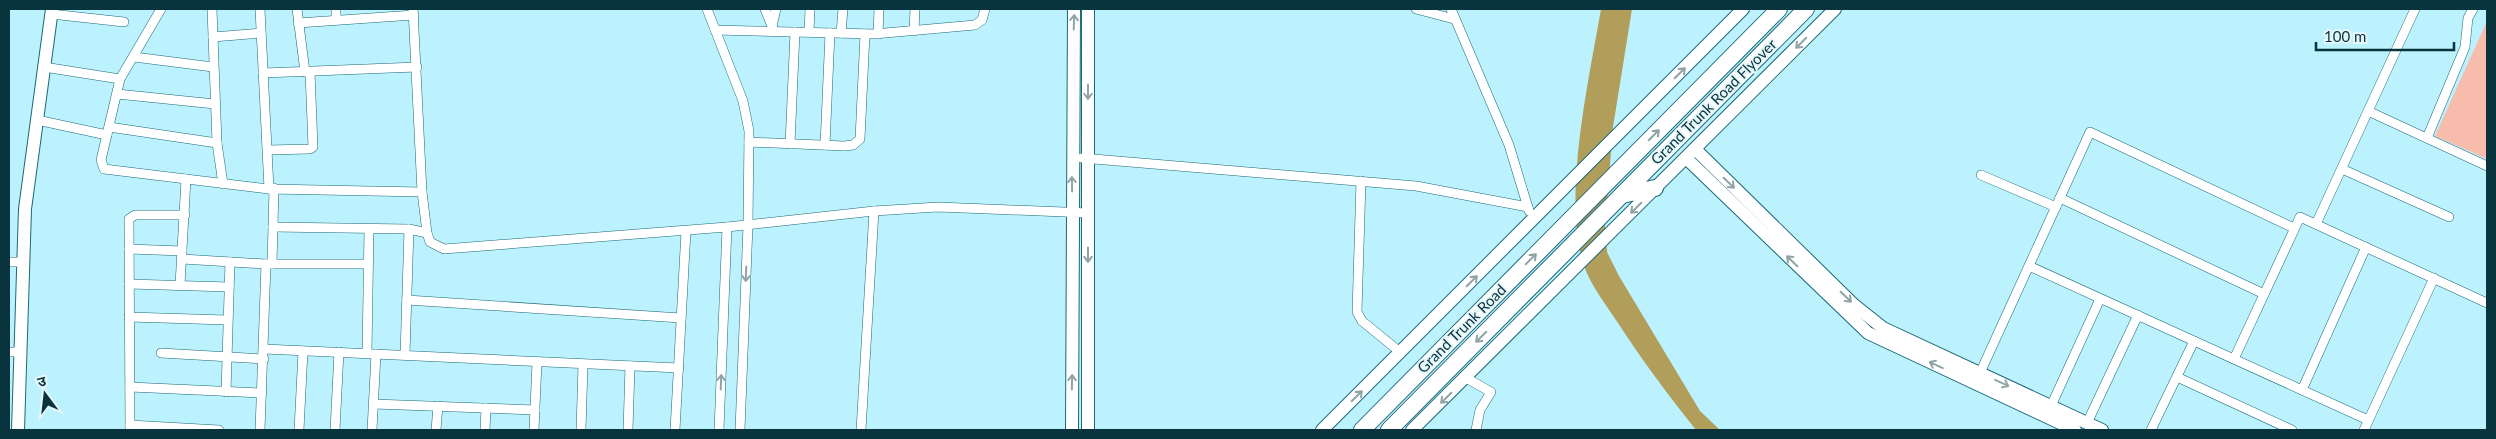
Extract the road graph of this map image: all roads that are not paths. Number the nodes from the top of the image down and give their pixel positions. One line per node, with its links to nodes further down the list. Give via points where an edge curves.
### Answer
1 (161, 9): 42 (street)
2 (212, 9): 41 (street)
3 (260, 9): 36 (street)
4 (297, 9): 30 (street)
5 (336, 9): 28 (street)
6 (707, 9): 32 (street)
7 (766, 9): 31 (street)
8 (776, 9): 31 (street)
9 (810, 9): 35 (street)
10 (843, 9): 38 (street)
11 (879, 9): 40 (street)
12 (915, 9): 33 (street)
13 (985, 9): 33 (street, via 982,20 975,25)
14 (1074, 9): 61 (street, one-way to 14)
15 (1088, 9): 62 (street, one-way to 62)
16 (1416, 9): 27 (street)
17 (1451, 9): 27 (street)
18 (1743, 9): 80 (street, one-way to 18)
19 (1779, 9): 161 (highway, Grand Trunk Road, one-way to 19)
20 (1806, 9): 72 (highway, Grand Trunk Road Flyover)
21 (1835, 9): 60 (street, one-way to 60)
22 (2415, 9): 51 (street)
23 (2473, 9): 54 (street, via 2468,18 2465,47)
24 (51, 12): 29 (street); 44 (street)
25 (413, 12): 26 (street); 43 (street)
26 (370, 13): 28 (street)
27 (1454, 19): 74 (street, via 1509,145)
28 (336, 20): 30 (street)
29 (124, 22)
30 (298, 23): 46 (street)
31 (773, 29): 32 (street); 34 (street)
32 (715, 30): 55 (street, via 743,102)
33 (914, 31): 40 (street)
34 (795, 32): 35 (street); 57 (street)
35 (809, 32): 37 (street)
36 (261, 33): 41 (street); 47 (street)
37 (830, 33): 38 (street); 58 (street)
38 (841, 33): 39 (street)
39 (865, 34): 40 (street); 58 (street, via 860,139 853,145)
40 (878, 34)
41 (213, 37): 45 (street)
42 (134, 57): 45 (street); 48 (street)
43 (417, 66): 46 (street); 71 (street)
44 (44, 67): 48 (street); 52 (street)
45 (214, 67): 50 (street)
46 (307, 72): 47 (street); 59 (street, via 313,147)
47 (263, 73): 59 (street)
48 (120, 79): 49 (street)
49 (116, 94): 50 (street); 53 (street)
50 (215, 104): 56 (street)
51 (2368, 111): 54 (street); 64 (street)
52 (37, 120): 53 (street); 95 (street, via 25,209)
53 (108, 131): 56 (street); 66 (street, via 101,160 104,169)
54 (2427, 138): 63 (street)
55 (749, 142): 57 (street); 82 (street)
56 (217, 143): 68 (street)
57 (790, 144): 58 (street)
58 (825, 145)
59 (268, 150): 69 (street)
60 (1690, 154): 70 (street); 128 (street, one-way to 128, via 1882,328); 165 (street, one-way to 60, via 1868,333)
61 (1072, 157): 62 (street); 76 (street, one-way to 61)
62 (1088, 159): 67 (street); 77 (street)
63 (2487, 166)
64 (2342, 169): 79 (street); 81 (street)
65 (1981, 175): 73 (street)
66 (186, 179): 68 (street); 78 (street)
67 (1361, 181): 74 (street, via 1416,186); 117 (street, via 1357,312 1362,321)
68 (223, 184): 69 (street)
69 (272, 188): 71 (street); 83 (street)
70 (1655, 188): 72 (highway); 130 (street, one-way to 130)
71 (422, 192): 89 (street)
72 (1622, 195): 92 (highway, Grand Trunk Road Flyover)
73 (2058, 202): 85 (street, via 2090,132); 99 (street); 104 (street)
74 (1528, 207): 80 (street)
75 (874, 211): 76 (street, via 938,207); 82 (street); 159 (street)
76 (1073, 213): 77 (street); 143 (street, one-way to 76)
77 (1088, 213): 144 (street, one-way to 144)
78 (185, 215): 91 (street, via 131,216 128,222); 93 (street)
79 (2449, 217)
80 (1532, 221): 117 (street, one-way to 80)
81 (2316, 224): 85 (street, via 2300,217); 90 (street)
82 (748, 225): 84 (street); 158 (street, one-way to 158)
83 (273, 227): 86 (street); 97 (street)
84 (727, 228): 88 (street); 157 (street, one-way to 84)
85 (2294, 228): 104 (street)
86 (369, 229): 87 (street); 98 (street)
87 (409, 229): 89 (street); 106 (street)
88 (686, 231): 89 (street, via 444,249 430,242); 110 (street)
89 (427, 233)
90 (2366, 247): 100 (street); 132 (street)
91 (129, 249): 93 (street); 101 (street)
92 (1564, 253): 162 (highway, Grand Trunk Road, one-way to 162)
93 (182, 255): 96 (street); 102 (street)
94 (9, 262): 95 (street)
95 (24, 262): 115 (street)
96 (230, 262): 97 (street); 103 (street)
97 (269, 264): 98 (street); 113 (street)
98 (367, 264): 119 (street)
99 (2029, 266): 105 (street); 128 (street)
100 (2434, 278): 107 (street); 140 (street)
101 (129, 284): 102 (street); 109 (street)
102 (180, 285): 103 (street)
103 (229, 287): 111 (street)
104 (2264, 294): 123 (street)
105 (2100, 299): 108 (street); 137 (street)
106 (408, 300): 110 (street); 120 (street)
107 (2487, 302)
108 (2138, 316): 112 (street); 141 (street)
109 (129, 317): 111 (street); 131 (street)
110 (681, 318): 127 (street)
111 (227, 320): 121 (street)
112 (2194, 341): 123 (street); 129 (street)
113 (264, 349): 114 (street); 122 (street)
114 (303, 350): 116 (street); 148 (street)
115 (15, 352): 145 (street)
116 (339, 352): 119 (street); 149 (street)
117 (1400, 352): 160 (street, one-way to 117)
118 (161, 353): 121 (street)
119 (371, 354): 120 (street); 135 (street)
120 (405, 354): 124 (street)
121 (225, 356): 122 (street); 133 (street)
122 (264, 359): 134 (street)
123 (2234, 359): 132 (street)
124 (537, 362): 125 (street); 139 (street)
125 (583, 364): 126 (street); 154 (street)
126 (630, 366): 127 (street); 155 (street)
127 (678, 368): 156 (street)
128 (1980, 373): 137 (street, one-way to 137)
129 (2177, 377): 167 (street); 168 (street)
130 (1466, 378): 163 (street, one-way to 163); 164 (street, via 1491,392 1480,410)
131 (130, 387): 133 (street); 142 (street)
132 (2302, 390): 140 (street)
133 (226, 392): 134 (street)
134 (262, 393): 147 (street)
135 (374, 404): 136 (street); 150 (street)
136 (438, 406): 138 (street); 151 (street)
137 (2051, 406): 141 (street)
138 (486, 408): 139 (street); 152 (street)
139 (535, 410): 153 (street)
140 (2368, 420): 169 (street)
141 (2087, 423): 166 (street)
142 (130, 428): 146 (street)
143 (1072, 428): 144 (street)
144 (1088, 429)
145 (18, 430)
146 (219, 430)
147 (260, 430)
148 (299, 430)
149 (334, 430)
150 (372, 430)
151 (436, 430)
152 (485, 430)
153 (534, 430)
154 (581, 430)
155 (628, 430)
156 (675, 430)
157 (719, 430)
158 (740, 430)
159 (861, 430)
160 (1322, 430)
161 (1362, 430)
162 (1389, 430)
163 (1412, 430)
164 (1476, 430)
165 (2075, 430)
166 (2102, 430)
167 (2151, 430)
168 (2292, 430)
169 (2364, 430)

